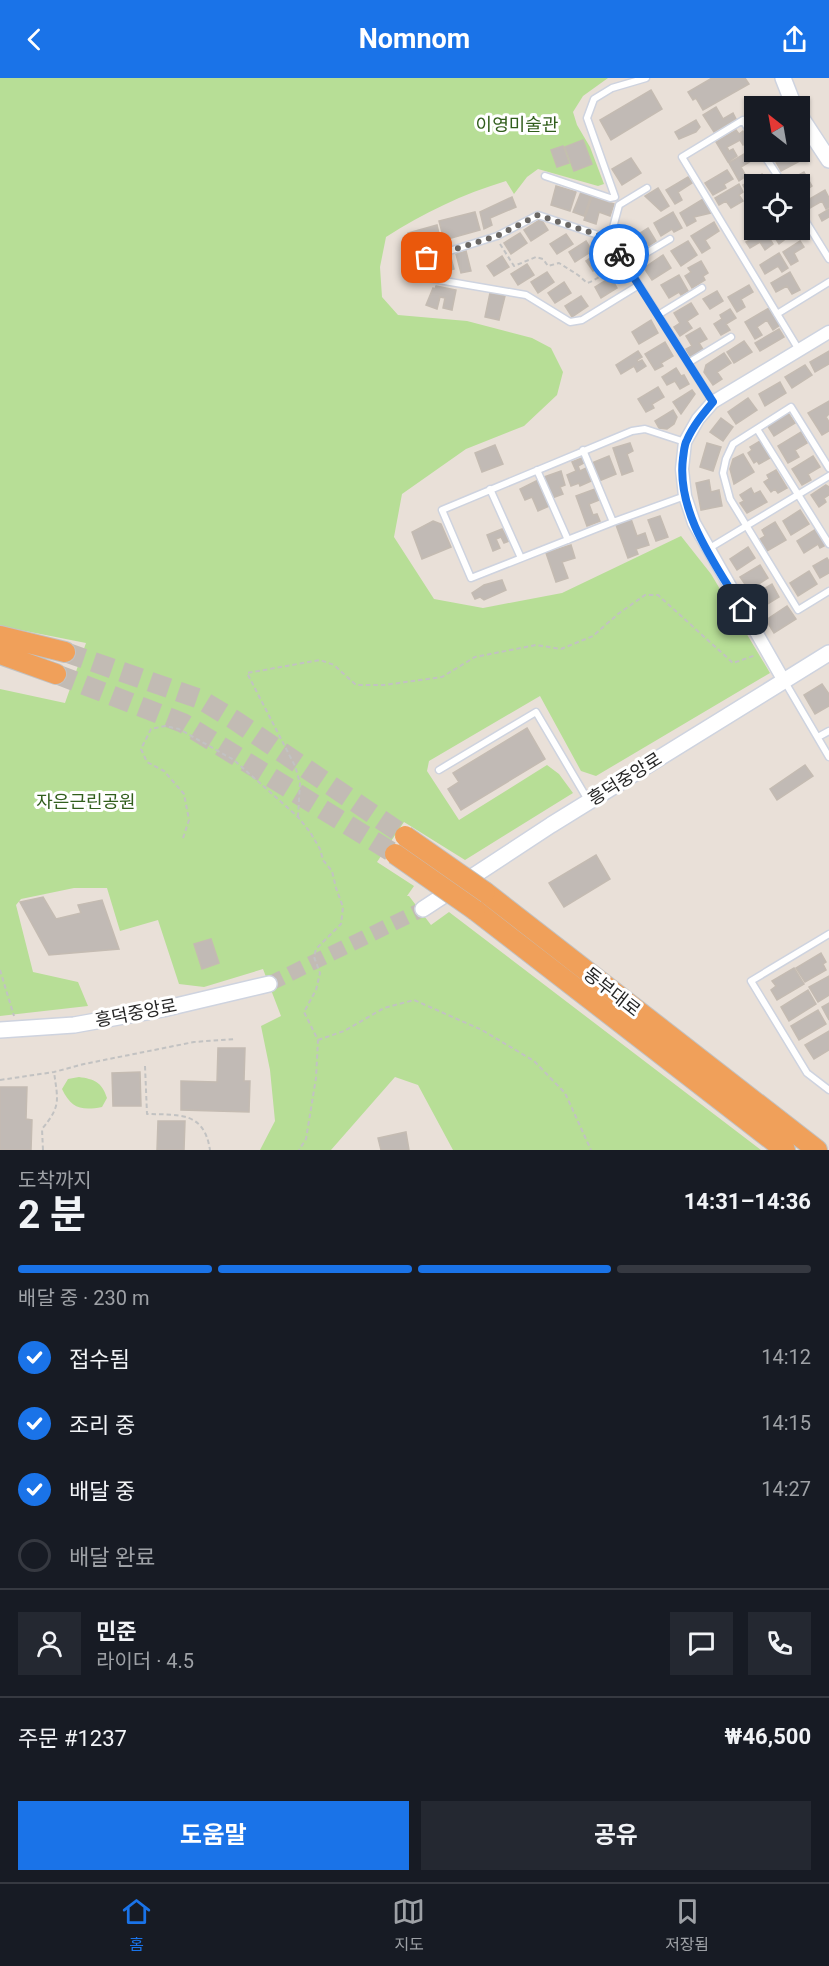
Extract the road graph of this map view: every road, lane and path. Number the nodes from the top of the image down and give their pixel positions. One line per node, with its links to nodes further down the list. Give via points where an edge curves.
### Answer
1 (646, 78): 7 (lane, via 612,88 594,99 586,118 615,197)
2 (783, 78): 3 (street)
3 (790, 96)
4 (744, 122): 19 (lane, via 682,157)
5 (810, 131): 6 (street)
6 (829, 160)
7 (545, 176)
8 (647, 188): 11 (lane, via 619,205)
9 (810, 229): 13 (lane)
10 (495, 237): 11 (lane, via 538,215); 18 (path, via 514,266 536,257 548,266 559,264 587,283 616,268); 18 (lane, via 427,258 423,267 427,278 526,295 570,322 582,320)
11 (610, 239): 14 (lane)
12 (670, 239): 14 (lane)
13 (829, 260)
14 (626, 265): 16 (lane)
15 (829, 282): 19 (lane)
16 (639, 285): 18 (lane); 20 (lane)
17 (702, 288): 20 (lane)
18 (631, 289)
19 (777, 314): 23 (lane)
20 (658, 315): 24 (lane)
21 (829, 332): 23 (street)
22 (731, 337): 24 (lane)
23 (799, 350): 25 (street)
24 (688, 363): 25 (lane)
25 (713, 402): 27 (street)
26 (757, 429): 29 (lane, via 791,407); 33 (lane); 36 (lane, via 733,444 723,473 730,499)
27 (686, 442): 28 (lane, via 645,429); 34 (street, via 682,469)
28 (583, 450): 30 (lane); 35 (lane)
29 (829, 468)
30 (537, 470): 32 (lane); 37 (lane)
31 (829, 476): 33 (lane)
32 (490, 489): 40 (lane); 40 (lane, via 442,510 471,578)
33 (799, 495): 36 (lane); 38 (lane)
34 (685, 496): 35 (lane); 39 (street)
35 (613, 522): 37 (lane)
36 (746, 526): 39 (lane); 41 (lane, via 798,610)
37 (568, 540): 40 (lane)
38 (829, 544)
39 (707, 549): 43 (street)
40 (521, 558)
41 (829, 591)
42 (0, 636): 44 (highway)
43 (766, 651): 48 (street); 54 (path, via 733,663 658,596 645,595 593,636 561,650 536,645 475,657 442,677 356,685 334,665 320,660 247,673 295,766 300,783)
44 (65, 652)
45 (829, 653): 48 (street, 흥덕중앙로)
46 (0, 654): 47 (highway)
47 (56, 674)
48 (784, 681): 50 (lane); 53 (street, 흥덕중앙로)
49 (829, 730): 50 (lane)
50 (818, 737): 51 (lane)
51 (829, 757)
52 (439, 770): 53 (lane, via 536,712)
53 (589, 801): 58 (street, 흥덕중앙로)
54 (298, 818): 56 (path, via 234,760 179,729 151,729 141,748 147,762 164,771 184,794 189,820); 65 (path, via 332,871 343,907 341,924 316,949 314,957 320,973 304,1012)
55 (405, 836): 75 (highway, 동부대로, bridge, via 485,892)
56 (183, 838)
57 (395, 854): 74 (highway, 동부대로, bridge, via 475,910)
58 (423, 909)
59 (828, 935): 69 (lane, via 752,981 807,1074)
60 (0, 970): 62 (path)
61 (269, 984): 62 (street, 흥덕중앙로, via 163,1010 74,1025)
62 (18, 1029): 63 (street, 흥덕중앙로)
63 (0, 1030)
64 (235, 1039): 67 (path, via 195,1042)
65 (318, 1040): 72 (path, via 306,1139); 73 (path, via 344,1031 384,1008 414,1000 482,1030 534,1061 565,1093)
66 (146, 1066): 71 (path, via 147,1114 184,1115 195,1120)
67 (54, 1072): 68 (path); 70 (path, via 58,1101 42,1130)
68 (0, 1080)
69 (829, 1090)
70 (43, 1150)
71 (210, 1150)
72 (299, 1150)
73 (591, 1150)
74 (785, 1150)
75 (818, 1150)

